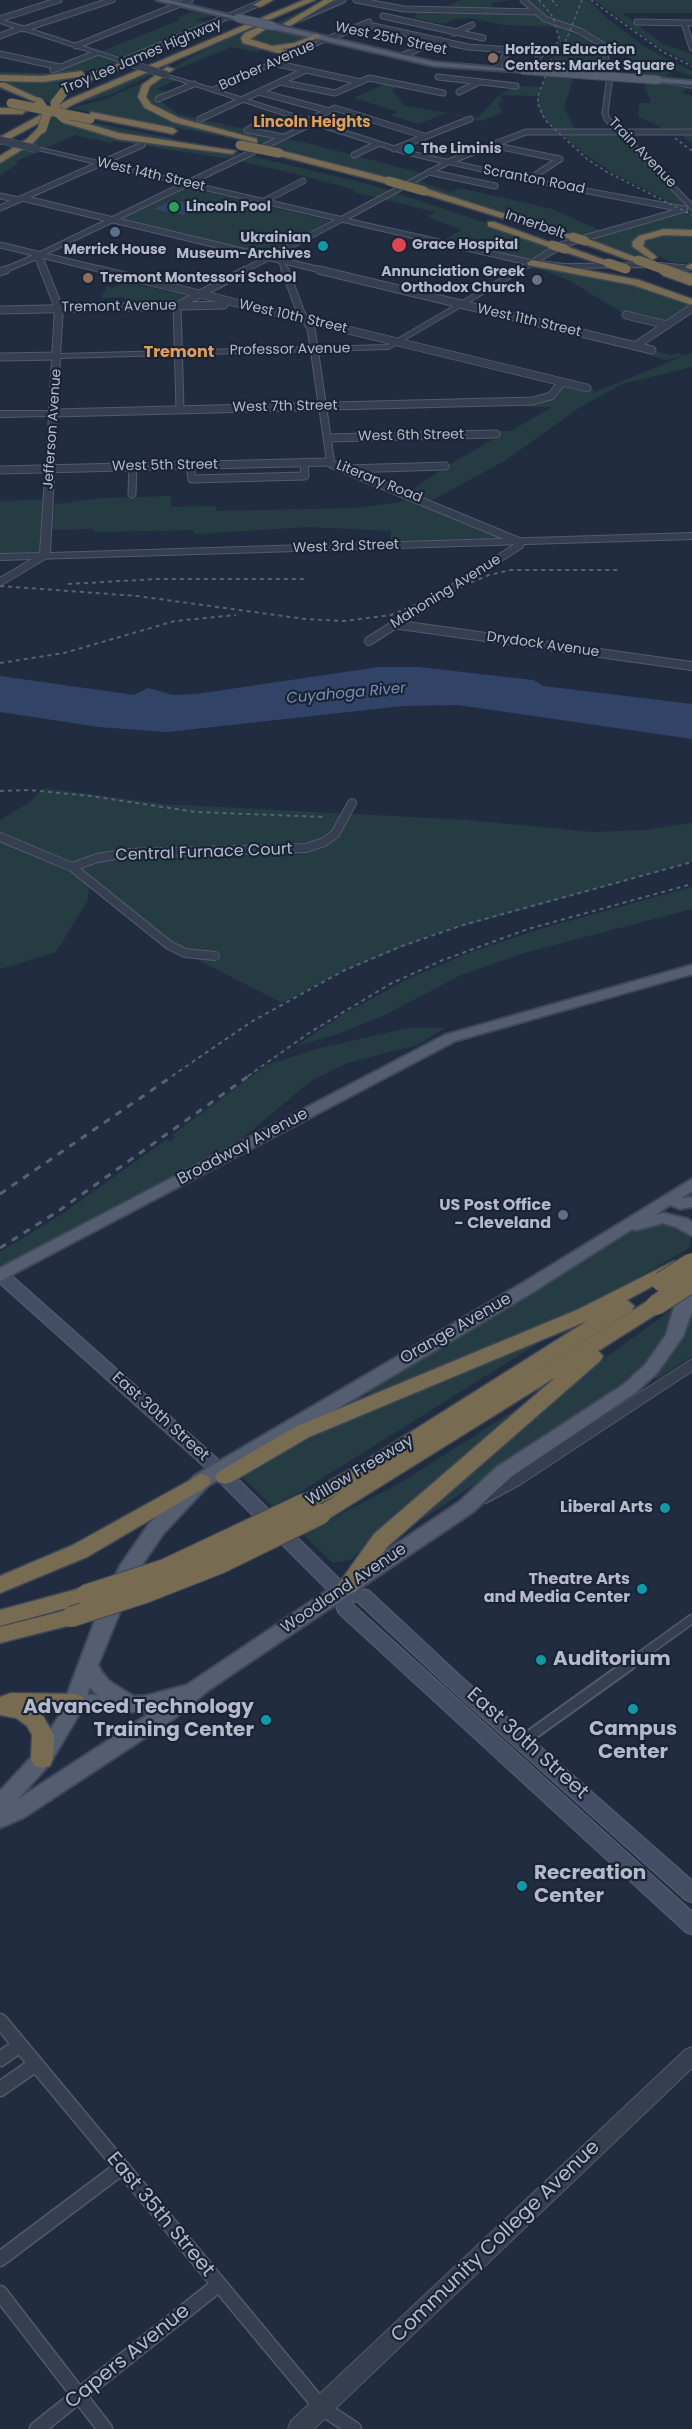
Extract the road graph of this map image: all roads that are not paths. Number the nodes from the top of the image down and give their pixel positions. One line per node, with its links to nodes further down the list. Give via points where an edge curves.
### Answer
1 (59, 0): 20 (street)
2 (112, 0): 27 (street)
3 (160, 0): 14 (main road, West 25th Street)
4 (190, 0): 14 (street)
5 (268, 0): 15 (highway)
6 (311, 0): 12 (highway)
7 (323, 0): 35 (highway, via 248,35 245,40)
8 (330, 0): 26 (highway)
9 (343, 0): 26 (street)
10 (356, 0): 16 (street)
11 (523, 0): 17 (street, Train Avenue)
12 (297, 2): 28 (highway); 43 (highway); 75 (highway, Troy Lee James Highway, via 64,100); 78 (highway, Troy Lee James Highway, via 68,104)
13 (412, 3): 16 (street, Barber Avenue)
14 (179, 4): 18 (main road, West 25th Street); 36 (street)
15 (257, 5): 18 (street)
16 (401, 8): 17 (street); 19 (street, Barber Avenue)
17 (537, 12): 73 (street, Train Avenue, via 545,19 580,31 606,49 610,76 604,113)
18 (230, 16): 26 (main road, West 25th Street, bridge); 44 (street)
19 (383, 16): 24 (street, Barber Avenue); 29 (street)
20 (0, 20): 27 (street, Scranton Road)
21 (637, 22): 22 (street)
22 (684, 23): 23 (street); 37 (street)
23 (692, 23)
24 (364, 24): 33 (street, Barber Avenue); 34 (street)
25 (472, 25): 29 (street)
26 (280, 26): 31 (main road, West 25th Street)
27 (22, 28): 30 (street); 36 (street, Scranton Road)
28 (216, 32): 52 (highway, via 83,74 42,79); 82 (highway, bridge, via 97,74 66,89 55,104 68,121 118,136)
29 (456, 32): 32 (street); 34 (street)
30 (0, 36)
31 (317, 36): 33 (main road, West 25th Street); 35 (highway, via 290,46)
32 (483, 38)
33 (328, 39): 41 (street, Barber Avenue); 42 (main road, West 25th Street)
34 (438, 40): 38 (street); 42 (street)
35 (255, 45): 41 (highway)
36 (76, 46): 39 (street, Scranton Road)
37 (691, 48)
38 (509, 50): 47 (street); 48 (street, via 542,52)
39 (96, 52): 44 (street, Scranton Road); 46 (street)
40 (0, 54): 46 (street)
41 (292, 55): 45 (street, Barber Avenue)
42 (401, 56): 47 (main road, West 25th Street, via 434,64)
43 (188, 59): 68 (highway, bridge, via 85,104); 84 (highway, via 148,83 142,92 146,103 176,120 254,141)
44 (124, 61): 57 (street, Scranton Road, bridge)
45 (273, 63): 49 (street); 60 (street, Barber Avenue)
46 (60, 67): 50 (street)
47 (497, 68): 58 (main road, West 25th Street, bridge)
48 (532, 68)
49 (306, 70): 53 (street); 54 (street)
50 (48, 72)
51 (438, 77): 55 (street)
52 (0, 78)
53 (280, 82): 54 (street, via 335,93); 61 (street)
54 (362, 82): 63 (street, via 369,78)
55 (478, 82): 59 (street); 62 (street)
56 (0, 84): 86 (highway, bridge, via 36,99 46,114 42,129)
57 (194, 84): 60 (street, Scranton Road); 65 (street)
58 (692, 84)
59 (516, 86)
60 (212, 90): 66 (street, Scranton Road)
61 (259, 92): 66 (street); 67 (street)
62 (459, 92)
63 (443, 93)
64 (0, 99): 82 (highway, bridge)
65 (158, 99)
66 (242, 100): 70 (street); 71 (street, Scranton Road)
67 (332, 110): 71 (street); 76 (street)
68 (0, 111)
69 (470, 118): 76 (street)
70 (200, 119)
71 (310, 122): 77 (street); 79 (street, Scranton Road)
72 (258, 124): 77 (street, via 247,130)
73 (620, 132): 74 (street); 81 (street, via 526,132); 98 (street, Train Avenue)
74 (692, 132)
75 (0, 133)
76 (424, 136): 83 (street)
77 (283, 137): 92 (street)
78 (0, 141): 88 (street, West 14th Street, bridge)
79 (377, 144): 83 (street, Scranton Road); 85 (street)
80 (142, 145): 88 (street)
81 (492, 145): 87 (street); 90 (street, via 560,159)
82 (235, 148): 84 (highway)
83 (394, 149): 87 (street, Scranton Road)
84 (275, 154): 103 (highway, Innerbelt, via 412,198); 111 (highway, Innerbelt, bridge, via 424,191 573,237)
85 (354, 155)
86 (0, 160)
87 (448, 162): 89 (street); 90 (street, Scranton Road)
88 (100, 164): 92 (street, West 14th Street); 95 (street)
89 (429, 172): 93 (street); 99 (street)
90 (528, 180): 98 (street, Scranton Road)
91 (303, 181): 96 (street)
92 (187, 183): 96 (street, West 14th Street); 100 (street)
93 (495, 186)
94 (0, 196): 95 (street, West 11th Street)
95 (20, 199): 97 (street); 100 (street, West 11th Street)
96 (264, 201): 99 (street, West 14th Street)
97 (0, 208)
98 (689, 209): 103 (street, Professor Avenue)
99 (342, 219): 105 (street); 107 (street, West 14th Street)
100 (111, 220): 104 (street); 105 (street, West 11th Street)
101 (692, 233): 109 (highway, via 664,232 637,242 652,257)
102 (0, 245): 104 (street, West 10th Street)
103 (550, 249): 107 (street, Professor Avenue); 108 (street, via 547,259 554,263); 113 (highway, Innerbelt, bridge, via 565,249 608,263)
104 (38, 255): 110 (street); 112 (street, West 10th Street); 118 (street, Jefferson Avenue)
105 (267, 258): 106 (street, West 11th Street); 112 (street)
106 (282, 262): 115 (street, West 11th Street); 121 (street, Literary Road)
107 (532, 263): 108 (street, West 14th Street); 113 (highway, via 621,279); 115 (street, Professor Avenue)
108 (592, 266): 109 (street, West 14th Street, via 660,265)
109 (692, 269)
110 (0, 272)
111 (692, 280)
112 (197, 294): 114 (street, West 10th Street); 116 (street)
113 (690, 298)
114 (239, 304): 116 (street, Tremont Avenue); 121 (street, West 10th Street)
115 (462, 305): 123 (street, Professor Avenue); 124 (street, West 11th Street)
116 (177, 306): 118 (street, Tremont Avenue); 127 (street)
117 (692, 308): 122 (street)
118 (59, 309): 119 (street, Tremont Avenue); 128 (street, Jefferson Avenue)
119 (0, 310)
120 (626, 315): 122 (street)
121 (305, 320): 123 (street, West 10th Street); 125 (street, Literary Road, via 311,328)
122 (667, 325): 124 (street)
123 (399, 342): 125 (street, Professor Avenue, via 380,349); 130 (street, West 10th Street)
124 (635, 346): 126 (street, West 11th Street)
125 (315, 350): 127 (street, Professor Avenue); 132 (street, Literary Road)
126 (652, 350)
127 (178, 353): 128 (street, Professor Avenue); 133 (street)
128 (58, 356): 129 (street, Professor Avenue); 134 (street, Jefferson Avenue)
129 (0, 357)
130 (562, 382): 131 (street, West 10th Street); 132 (street, West 7th Street, via 551,396 533,401)
131 (586, 388)
132 (324, 406): 133 (street, West 7th Street); 137 (street, Literary Road)
133 (180, 410): 134 (street, West 7th Street)
134 (54, 413): 135 (street, West 7th Street); 143 (street, Jefferson Avenue)
135 (0, 414)
136 (496, 434): 137 (street, West 6th Street)
137 (327, 438): 139 (street, Literary Road)
138 (304, 462): 139 (street, West 5th Street); 140 (street, West 5th Street); 140 (street, via 305,476 192,479)
139 (330, 462): 144 (street, Literary Road)
140 (190, 465): 141 (street, West 5th Street)
141 (133, 466): 143 (street, West 5th Street); 146 (street)
142 (445, 466): 144 (street)
143 (50, 468): 145 (street, West 5th Street); 149 (street, Jefferson Avenue)
144 (340, 469): 148 (street, Literary Road)
145 (0, 470)
146 (132, 494)
147 (692, 536): 148 (street, West 3rd Street)
148 (520, 542): 149 (street, West 3rd Street); 152 (street, Mahoning Avenue)
149 (45, 555): 150 (street, West 3rd Street); 151 (street)
150 (0, 557)
151 (1, 582)
152 (393, 624): 153 (street, Mahoning Avenue); 154 (street, Drydock Avenue)
153 (369, 641)
154 (692, 666)
155 (352, 803): 157 (street, Central Furnace Court, via 335,834 306,848 128,853)
156 (0, 837): 157 (street)
157 (72, 867): 158 (street, via 169,945 185,953)
158 (215, 956)
159 (692, 969): 165 (main road, Broadway Avenue, via 438,1044)
160 (692, 1184): 161 (main road, Orange Avenue)
161 (670, 1198): 162 (main road, via 680,1204); 167 (main road, Orange Avenue)
162 (692, 1202)
163 (692, 1231): 167 (main road, via 668,1219 643,1222)
164 (692, 1269): 166 (highway, Willow Freeway, bridge); 168 (highway, Willow Freeway, bridge, via 656,1305); 172 (main road, via 676,1330 651,1369 616,1399 504,1472)
165 (0, 1275): 170 (main road, East 30th Street)
166 (663, 1277): 170 (highway, via 584,1315 302,1432); 174 (highway, Willow Freeway, via 386,1457)
167 (527, 1288): 170 (main road, Orange Avenue)
168 (634, 1319): 174 (highway, Willow Freeway, via 395,1470); 176 (highway, via 381,1540)
169 (692, 1364): 172 (street, Woodland Avenue, via 516,1480)
170 (222, 1474): 171 (main road); 173 (main road); 176 (main road, East 30th Street)
171 (201, 1481): 173 (main road); 175 (highway, via 72,1555)
172 (466, 1507): 176 (main road, Woodland Avenue)
173 (178, 1508): 180 (main road, via 156,1529 127,1571)
174 (313, 1509): 177 (highway, Willow Freeway, bridge, via 183,1561 85,1595); 179 (highway, Willow Freeway, bridge, via 219,1564 71,1617)
175 (0, 1585)
176 (344, 1588): 181 (main road, Woodland Avenue); 190 (main road, East 30th Street, via 363,1596); 191 (main road, East 30th Street, via 345,1608)
177 (0, 1618)
178 (692, 1619): 186 (street)
179 (0, 1635)
180 (88, 1666): 183 (main road); 184 (main road, via 102,1687)
181 (203, 1683): 184 (main road, via 164,1700); 189 (main road, Woodland Avenue, via 168,1712)
182 (0, 1701): 183 (highway)
183 (75, 1703): 184 (main road); 187 (main road)
184 (129, 1704)
185 (0, 1706): 187 (highway, via 22,1710 35,1720 43,1735)
186 (531, 1735)
187 (42, 1759): 188 (main road)
188 (0, 1805)
189 (0, 1819)
190 (692, 1893)
191 (692, 1925)
192 (0, 2021): 193 (street, East 35th Street)
193 (20, 2045): 195 (street); 196 (street, East 35th Street)
194 (692, 2056): 203 (street, Community College Avenue)
195 (0, 2059)
196 (36, 2064): 197 (street); 198 (street, East 35th Street)
197 (0, 2089)
198 (121, 2168): 199 (street); 200 (street, East 35th Street)
199 (0, 2259)
200 (218, 2285): 202 (street, Capers Avenue); 203 (street, East 35th Street)
201 (0, 2293): 202 (street)
202 (79, 2395): 204 (street, Capers Avenue); 205 (street)
203 (322, 2408): 206 (street, Community College Avenue); 207 (street, East 35th Street)
204 (38, 2429)
205 (105, 2429)
206 (299, 2429)
207 (354, 2429)

